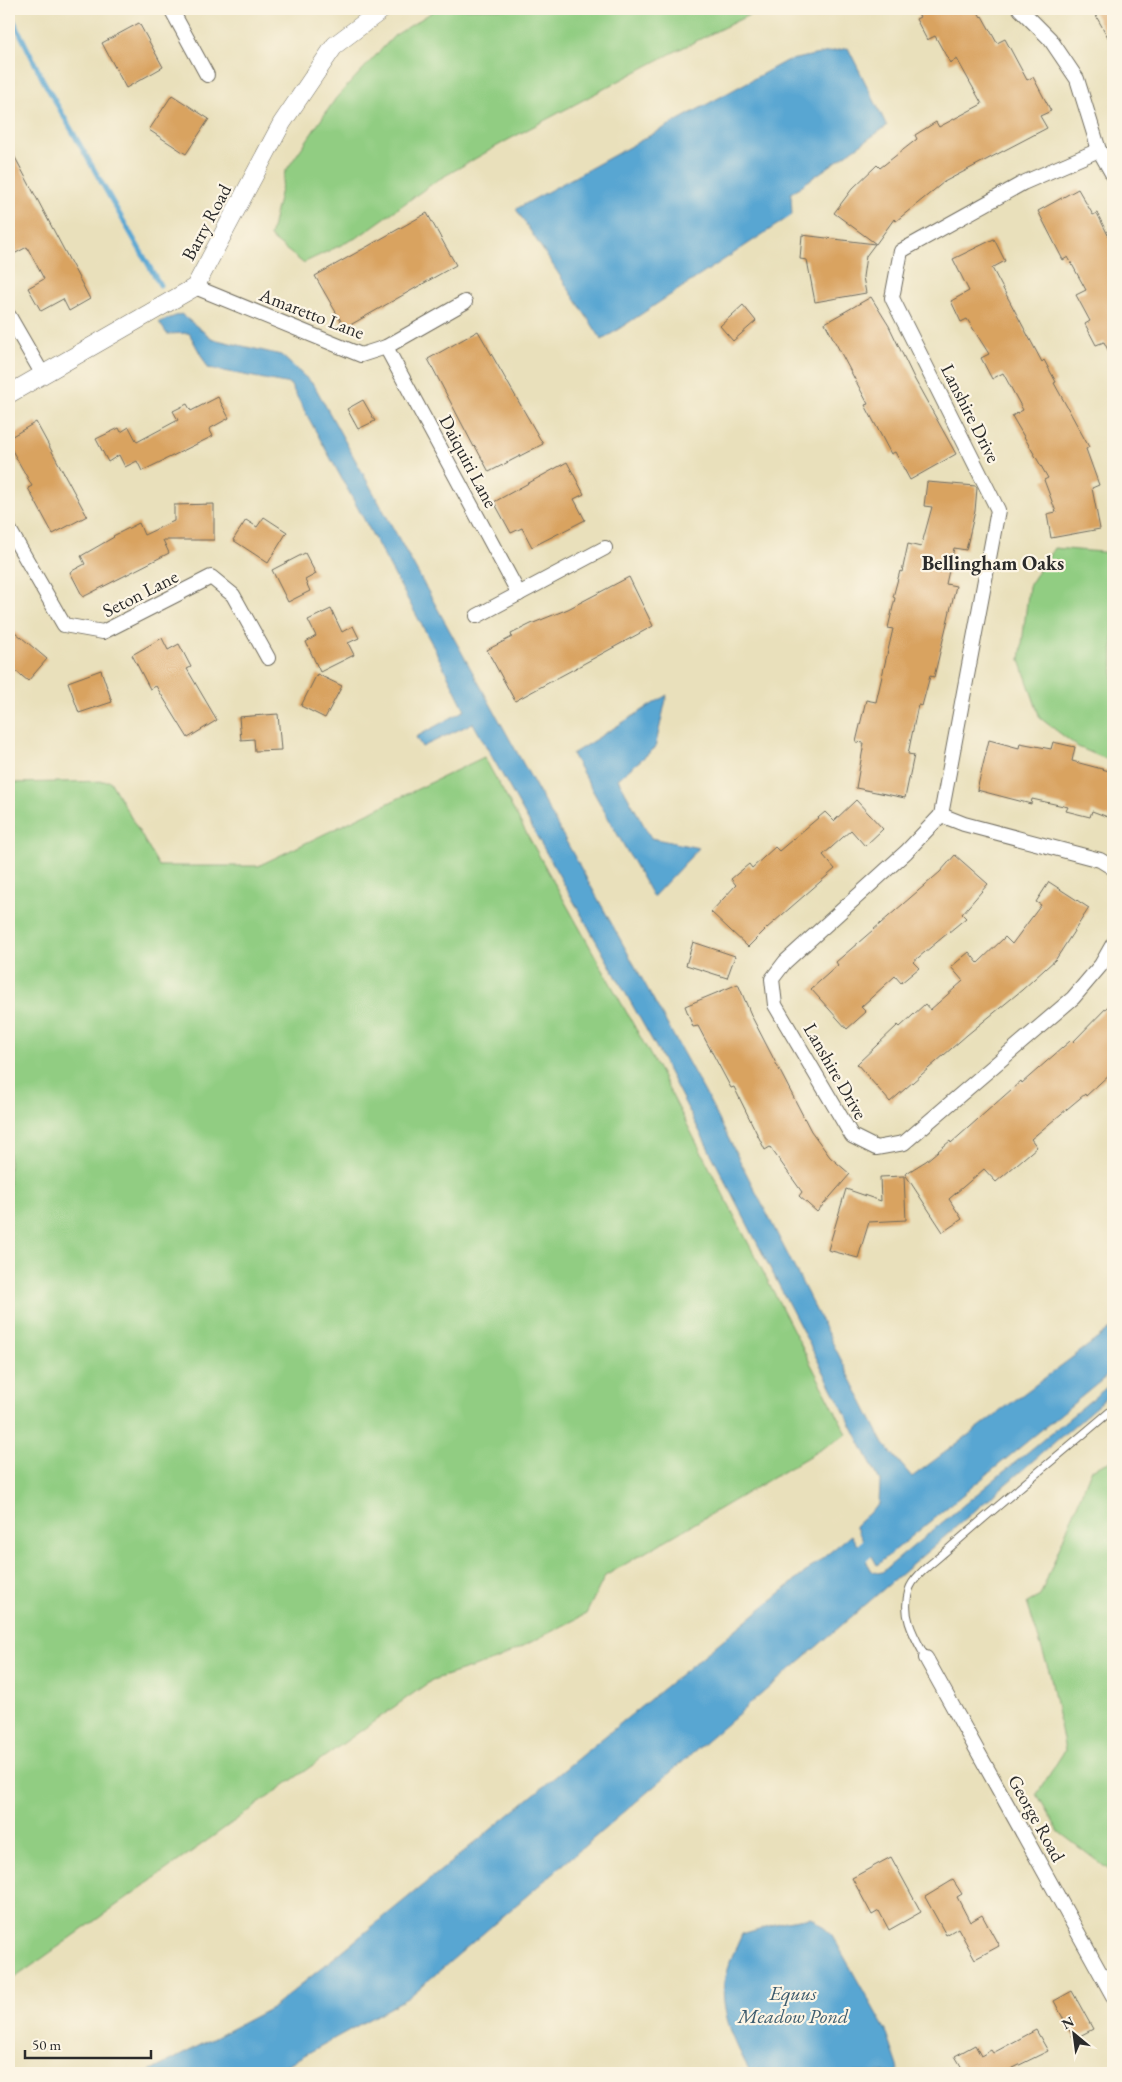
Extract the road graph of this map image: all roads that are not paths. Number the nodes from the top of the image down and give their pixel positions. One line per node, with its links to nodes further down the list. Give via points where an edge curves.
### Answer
1 (171, 9): 4 (street)
2 (383, 9): 7 (street, Barry Road, via 335,45 282,123)
3 (1020, 9): 5 (street, via 1050,39 1077,79)
4 (207, 75)
5 (1099, 150): 6 (street); 18 (street, Lanshire Drive, via 1023,183 900,251 892,298 998,510)
6 (1113, 175)
7 (195, 288): 10 (street, Amaretto Lane, via 361,355); 11 (street, Barry Road)
8 (465, 302): 10 (street, Amaretto Lane)
9 (9, 316): 11 (street)
10 (386, 347): 15 (street, Daiquiri Lane)
11 (43, 375): 12 (street, Barry Road)
12 (9, 394)
13 (9, 529): 17 (street, Seton Lane, via 64,625 103,632 211,577 233,595)
14 (605, 548): 15 (street)
15 (519, 594): 16 (street)
16 (477, 616)
17 (268, 658)
18 (941, 815): 19 (street, via 1100,860); 20 (street, Lanshire Drive, via 906,852 785,962 772,979 775,1005 852,1136 876,1148 904,1143 1073,998 1100,966)
19 (1113, 868)
20 (1113, 944)
21 (1113, 1409): 22 (lane, via 969,1531 909,1589 905,1614)
22 (926, 1658): 23 (street, George Road)
23 (1113, 1996)

